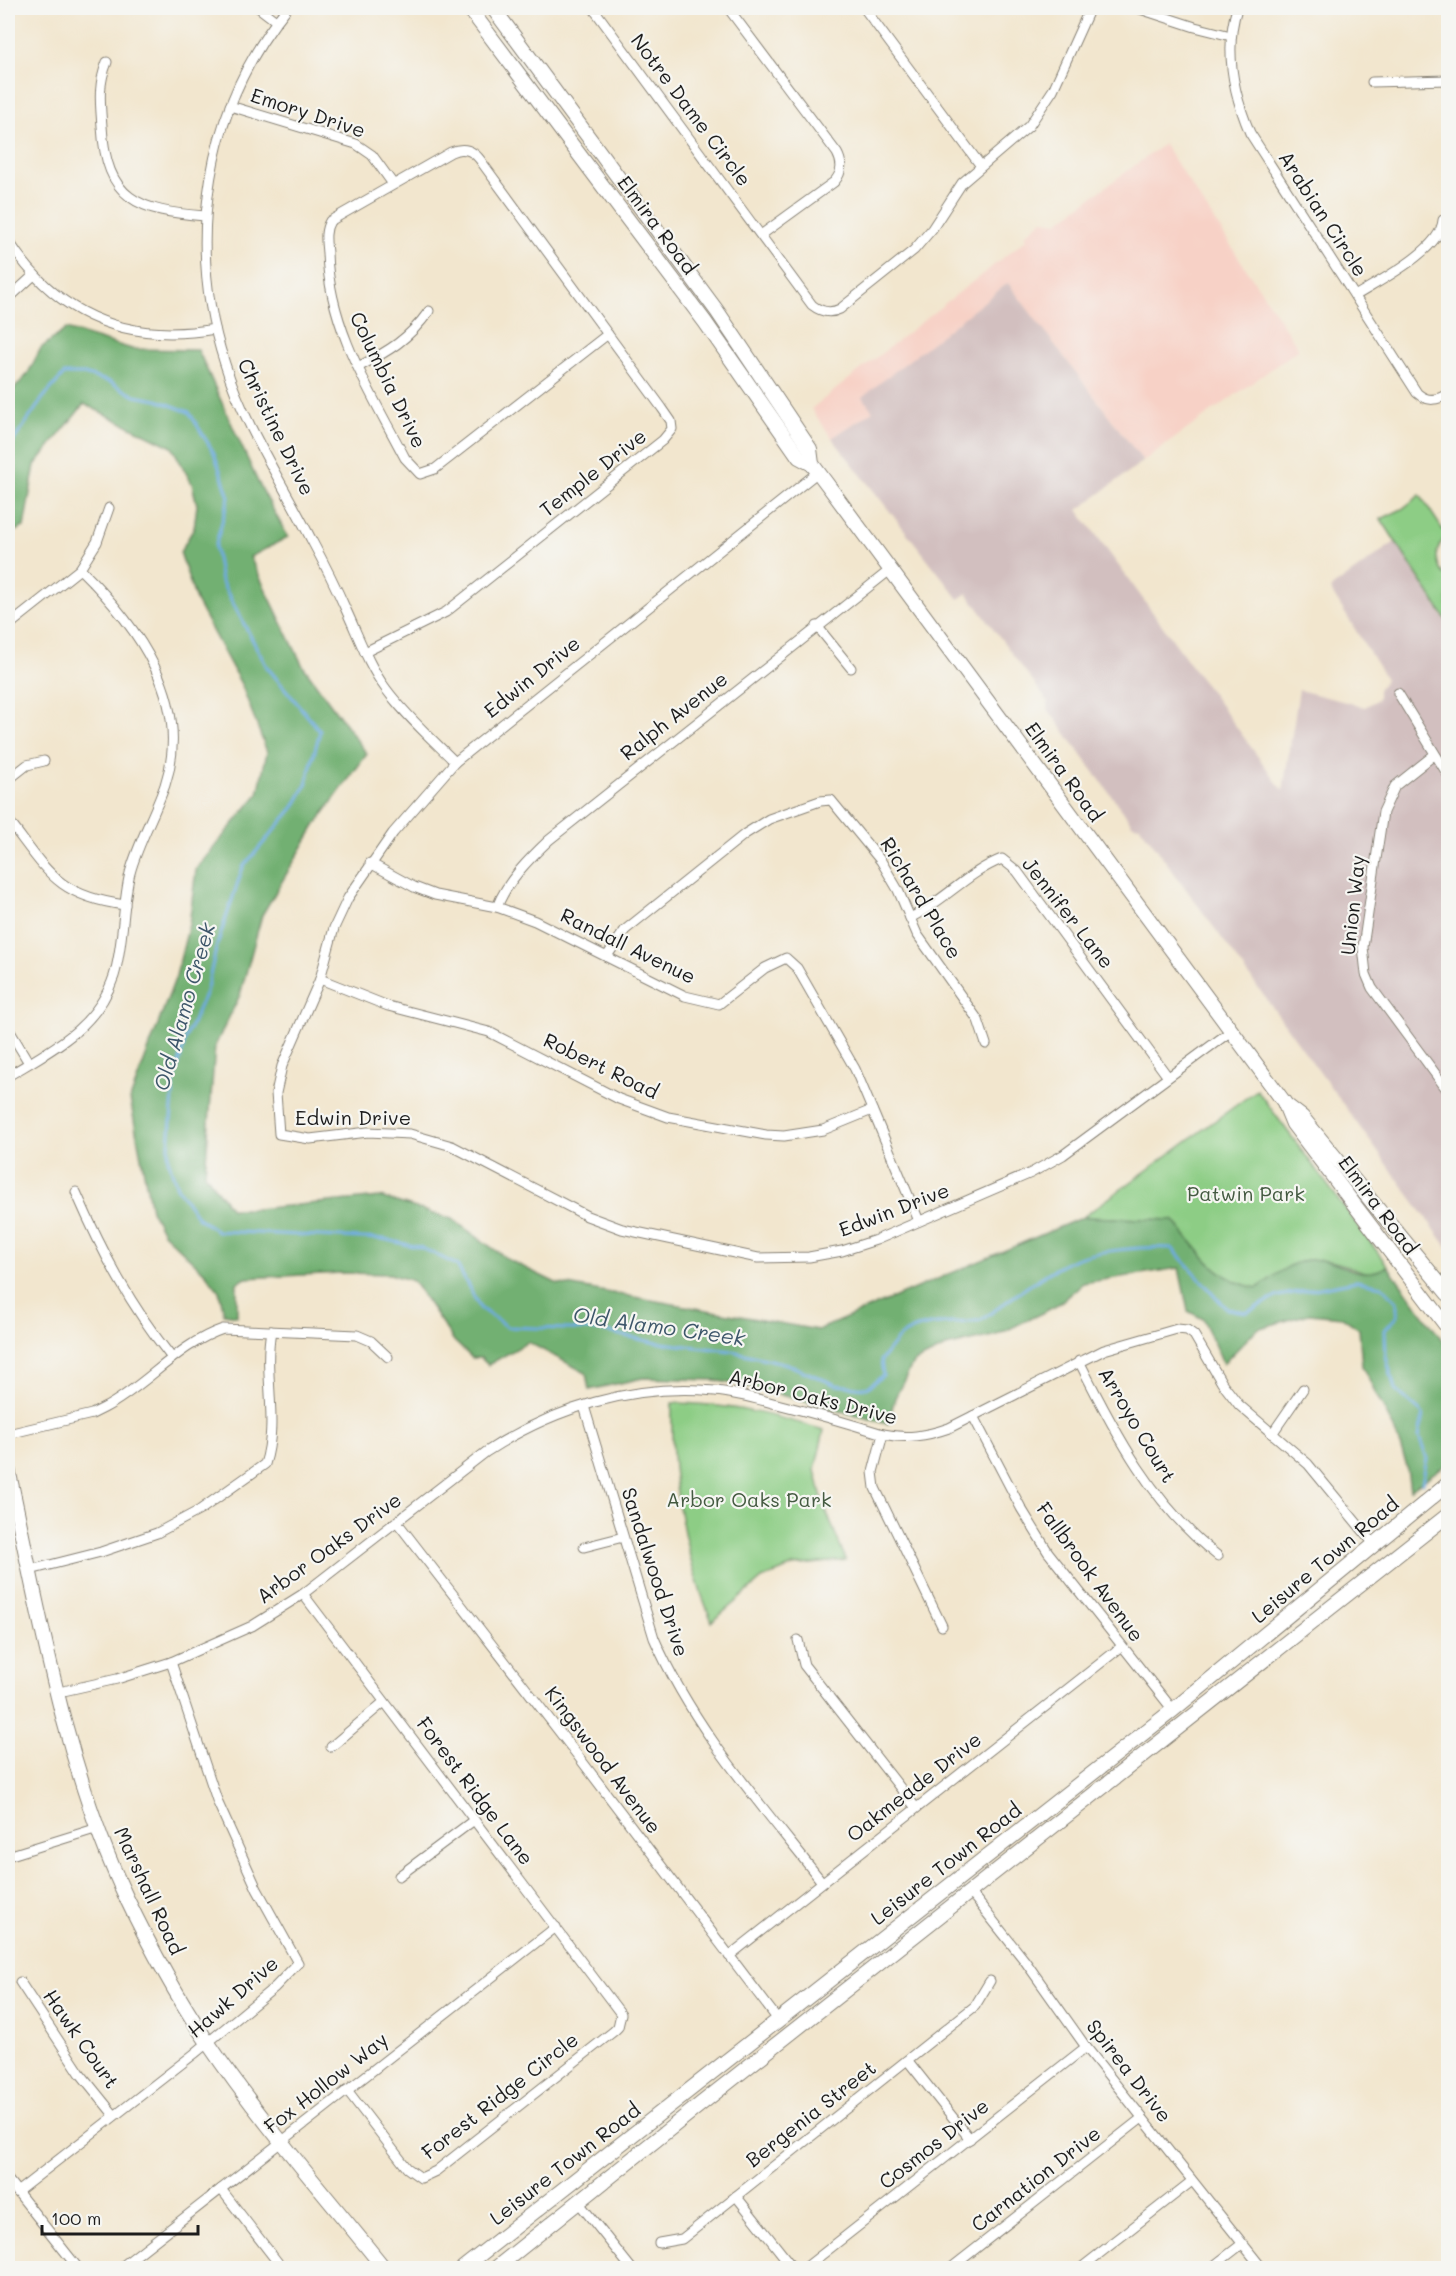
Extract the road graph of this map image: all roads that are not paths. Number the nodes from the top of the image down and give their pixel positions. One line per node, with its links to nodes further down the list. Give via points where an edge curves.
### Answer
1 (258, 8): 11 (street)
2 (287, 8): 11 (street, Christine Drive)
3 (469, 8): 32 (main road, Elmira Road, via 705,322 799,457)
4 (493, 8): 32 (main road, Elmira Road, via 717,311 810,449)
5 (593, 8): 22 (street, Notre Dame Circle)
6 (728, 8): 22 (street, via 841,163 834,182)
7 (864, 8): 18 (street)
8 (1090, 8): 18 (street, via 1053,90 1037,115 1018,137)
9 (1137, 8): 12 (street)
10 (1236, 8): 12 (street, Arabian Circle)
11 (276, 21): 16 (street, Christine Drive)
12 (1231, 36): 25 (street, Arabian Circle, via 1235,89 1250,133)
13 (107, 62): 20 (street, via 99,82 104,149 113,177 129,196 153,210)
14 (1449, 80): 15 (street)
15 (1372, 82)
16 (230, 106): 19 (street, Emory Drive, via 356,144 372,155); 20 (street, Christine Drive, via 210,173)
17 (470, 150): 19 (street, Columbia Drive, via 456,150); 29 (street, Temple Drive)
18 (981, 166): 22 (street, Notre Dame Circle, via 962,183 924,240 836,311 824,312 812,306)
19 (393, 184): 30 (street, Columbia Drive, via 336,216 326,231 334,308)
20 (205, 216): 28 (street, Christine Drive, via 203,244)
21 (1443, 220): 25 (street, via 1443,230 1426,248)
22 (761, 235)
23 (8, 240): 24 (street)
24 (34, 275): 26 (street); 28 (street, via 76,309 115,325 152,333 188,334)
25 (1355, 296): 31 (street, Arabian Circle, via 1417,393 1431,400)
26 (8, 300)
27 (429, 310): 30 (street, via 402,342)
28 (215, 329): 38 (street, Christine Drive, via 239,401 330,575)
29 (608, 334): 30 (street, Columbia Drive, via 435,469 420,474 405,458); 38 (street, Temple Drive, via 671,421 672,429 446,612)
30 (357, 367)
31 (1449, 393)
32 (815, 468): 35 (main road, Elmira Road); 43 (street, Edwin Drive)
33 (109, 508): 34 (street, via 97,542)
34 (80, 569): 36 (street); 48 (street, via 107,597 144,647 164,685 170,710 169,770 130,872)
35 (890, 570): 37 (street, Ralph Avenue); 54 (main road, Elmira Road)
36 (8, 626)
37 (817, 626): 39 (street); 49 (street, Ralph Avenue, via 549,840 508,886)
38 (365, 652): 43 (street, Christine Drive, via 392,697)
39 (852, 668)
40 (1398, 693): 41 (street)
41 (1434, 755): 44 (street); 59 (street, Union Way, via 1395,786 1383,812 1363,962 1372,988)
42 (44, 761): 45 (street, via 27,765)
43 (455, 762): 47 (street, Edwin Drive)
44 (1449, 775)
45 (8, 780)
46 (8, 819): 48 (street, via 62,884 78,895)
47 (370, 863): 49 (street, Randall Avenue, via 435,895); 52 (street, Edwin Drive, via 334,928)
48 (125, 905): 56 (street, via 114,975 103,1001 71,1037)
49 (497, 907): 51 (street, Randall Avenue)
50 (910, 918): 51 (street, Richard Place, via 881,861 836,803 825,800 770,819 745,834 625,930); 55 (street, Richard Place, via 978,1020); 58 (street, Jennifer Lane, via 1002,859 1017,871)
51 (607, 956): 61 (street, Randall Avenue, via 685,996 719,1004 765,968 786,958 797,968 855,1069)
52 (321, 979): 61 (street, Robert Road, via 388,1006 489,1032 619,1099 668,1117 784,1136 823,1130); 63 (street, Edwin Drive, via 282,1065 276,1093 279,1134 310,1139 368,1132 410,1134 452,1146 587,1216 622,1229 758,1258 809,1257 842,1251)
53 (8, 1028): 56 (street)
54 (1231, 1031): 58 (street, Edwin Drive); 60 (main road, Elmira Road)
55 (986, 1044)
56 (29, 1063): 57 (street)
57 (8, 1076)
58 (1168, 1077): 63 (street, Edwin Drive, via 1063,1155 1031,1173)
59 (1449, 1091)
60 (1284, 1102): 64 (main road, Elmira Road, via 1302,1117); 65 (main road, Elmira Road, via 1299,1133)
61 (872, 1110): 63 (street, Randall Avenue)
62 (76, 1192): 68 (street, via 125,1293)
63 (919, 1221)
64 (1449, 1294)
65 (1449, 1328)
66 (271, 1331): 67 (street, via 357,1335 371,1341); 68 (street, via 223,1329); 84 (street, via 271,1404 265,1464 200,1510 157,1533)
67 (388, 1357)
68 (172, 1358): 73 (street, via 104,1408)
69 (1079, 1361): 72 (street, Arbor Oaks Drive); 75 (street, Arbor Oaks Drive, via 1147,1336 1186,1330 1198,1339 1234,1400); 83 (street, Arroyo Court, via 1144,1477 1163,1503)
70 (1303, 1389): 75 (street)
71 (584, 1406): 74 (street, Arbor Oaks Drive, via 625,1394 675,1389 716,1391 749,1396); 79 (street, Arbor Oaks Drive, via 513,1434); 80 (street, Sandalwood Drive)
72 (973, 1416): 74 (street, Arbor Oaks Drive, via 928,1435 904,1438); 88 (street, Fallbrook Avenue, via 1048,1552)
73 (8, 1434)
74 (883, 1434): 86 (street, via 873,1472 875,1488)
75 (1272, 1434): 81 (street, Arbor Oaks Drive, via 1314,1471)
76 (8, 1469): 84 (main road, Marshall Road)
77 (1449, 1484): 81 (main road, Leisure Town Road)
78 (1449, 1515): 94 (main road, Leisure Town Road)
79 (397, 1522): 85 (street, Arbor Oaks Drive); 104 (street, Kingswood Avenue)
80 (623, 1537): 82 (street); 101 (street, Sandalwood Drive, via 654,1638 684,1700)
81 (1374, 1544): 92 (main road, Leisure Town Road)
82 (584, 1548)
83 (1218, 1556)
84 (30, 1570): 90 (main road, Marshall Road)
85 (303, 1594): 89 (street, Arbor Oaks Drive, via 252,1626); 91 (street, Forest Ridge Lane)
86 (942, 1626)
87 (798, 1640): 96 (street, via 804,1665)
88 (1121, 1647): 92 (street, Fallbrook Avenue); 96 (street, Oakmeade Drive)
89 (171, 1662): 90 (street, Arbor Oaks Drive); 109 (street, Hawk Drive, via 233,1839 298,1963 275,1987)
90 (58, 1692): 98 (main road, Marshall Road)
91 (384, 1702): 93 (street); 97 (street, Forest Ridge Lane)
92 (1173, 1710): 94 (main road, via 1171,1720); 95 (main road, Leisure Town Road)
93 (331, 1747)
94 (1147, 1753): 102 (main road, Leisure Town Road)
95 (1061, 1798): 102 (main road, via 975,1878); 108 (main road, Leisure Town Road)
96 (916, 1808): 101 (street, Oakmeade Drive)
97 (474, 1820): 100 (street); 103 (street, Forest Ridge Lane)
98 (98, 1828): 99 (street); 109 (main road, Marshall Road, via 149,1942)
99 (8, 1856)
100 (399, 1876)
101 (822, 1882): 104 (street, Oakmeade Drive)
102 (971, 1893): 110 (street, Spirea Drive); 113 (main road, Leisure Town Road)
103 (556, 1927): 107 (street, Forest Ridge Lane); 112 (street, Fox Hollow Way)
104 (729, 1956): 108 (street, Kingswood Avenue)
105 (990, 1981): 111 (street, Bergenia Street, via 975,2006)
106 (20, 1982): 114 (street, Hawk Court)
107 (619, 2008): 112 (street, Forest Ridge Circle, via 618,2027 436,2171 421,2178 407,2168)
108 (779, 2021): 113 (main road, via 766,2044); 130 (main road, Leisure Town Road)
109 (207, 2042): 114 (street, Hawk Drive); 117 (main road, Marshall Road)
110 (1086, 2047): 115 (street, Spirea Drive); 116 (street, Cosmos Drive)
111 (908, 2061): 116 (street); 122 (street, Bergenia Street)
112 (348, 2090): 117 (street, Fox Hollow Way)
113 (702, 2103): 123 (main road, Leisure Town Road)
114 (114, 2115): 121 (street, Hawk Drive)
115 (1142, 2118): 119 (street, Spirea Drive); 135 (street, Carnation Drive)
116 (970, 2139): 134 (street, Cosmos Drive)
117 (282, 2140): 120 (street, Fox Hollow Way); 129 (main road, Marshall Road)
118 (8, 2180): 121 (street)
119 (1192, 2181): 125 (street, Spirea Drive); 136 (street)
120 (220, 2189): 127 (street, Fox Hollow Way); 128 (street)
121 (17, 2192): 126 (street)
122 (736, 2196): 124 (street, Bergenia Street, via 682,2239); 133 (street)
123 (579, 2203): 131 (main road, Leisure Town Road); 132 (street)
124 (659, 2242)
125 (1242, 2244): 137 (street); 138 (street, Spirea Drive)
126 (78, 2268)
127 (120, 2268)
128 (282, 2268)
129 (384, 2268)
130 (463, 2268)
131 (496, 2268)
132 (631, 2268)
133 (793, 2268)
134 (805, 2268)
135 (951, 2268)
136 (1081, 2268)
137 (1211, 2268)
138 (1262, 2268)

